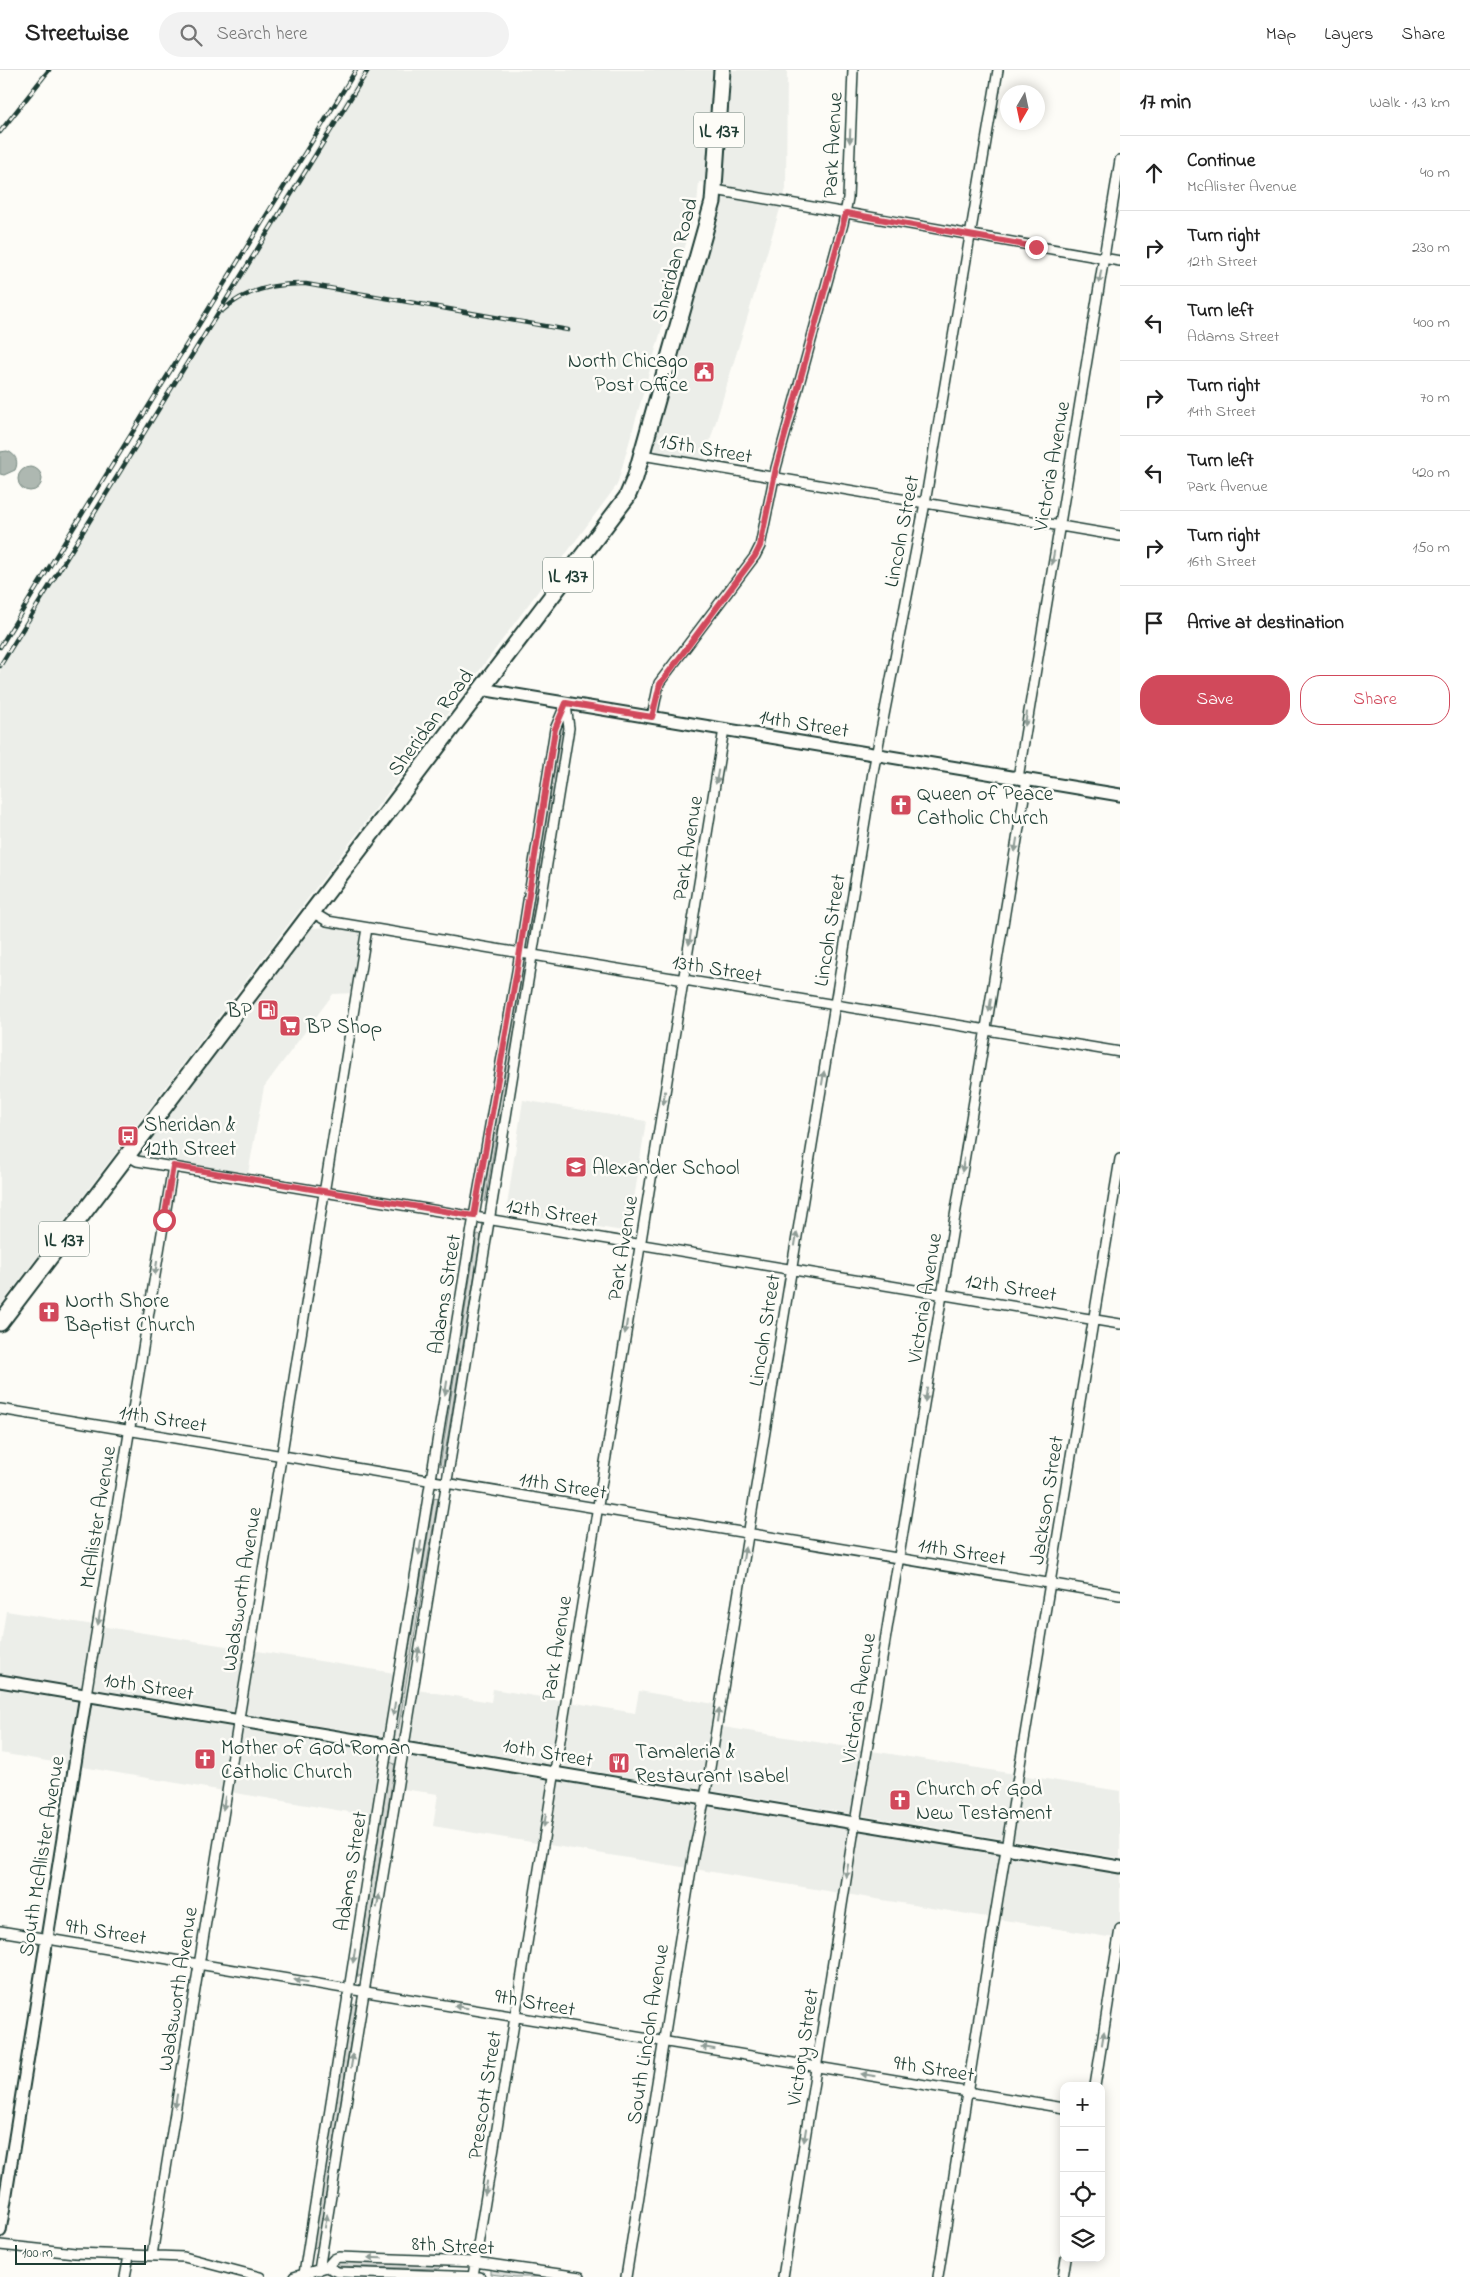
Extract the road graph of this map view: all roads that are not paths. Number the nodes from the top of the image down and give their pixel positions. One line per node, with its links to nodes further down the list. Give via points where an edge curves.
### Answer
1 (722, 70): 5 (highway, Sheridan Road / IL 137)
2 (853, 70): 6 (street, Park Avenue, one-way to 6)
3 (998, 70): 7 (street, Lincoln Street)
4 (1120, 160): 8 (street, Victoria Avenue)
5 (715, 190): 6 (street); 10 (highway, Sheridan Road / IL 137)
6 (846, 213): 7 (street); 11 (street, Park Avenue)
7 (970, 236): 8 (street); 12 (street, Lincoln Street)
8 (1104, 258): 9 (street); 13 (street, Victoria Avenue, one-way to 13)
9 (1120, 261)
10 (642, 455): 11 (street, 15th Street); 15 (highway, Sheridan Road / IL 137, via 627,497)
11 (774, 477): 12 (street, 15th Street); 17 (street, Park Avenue, via 760,546 755,556 660,684)
12 (925, 503): 13 (street, 15th Street); 19 (street, Lincoln Street)
13 (1058, 525): 14 (street, 15th Street); 20 (street, Victoria Avenue, one-way to 20)
14 (1120, 536)
15 (481, 689): 16 (street, 14th Street); 22 (highway, Sheridan Road / IL 137)
16 (566, 703): 17 (street, 14th Street); 24 (street, Adams Street, via 555,729); 25 (street, Adams Street, via 569,728)
17 (652, 717): 18 (street, 14th Street)
18 (724, 729): 19 (street, 14th Street); 26 (street, Park Avenue, one-way to 26)
19 (876, 754): 20 (street, 14th Street); 27 (street, Lincoln Street)
20 (1022, 778): 21 (street, 14th Street); 28 (street, Victoria Avenue, one-way to 28)
21 (1120, 795)
22 (312, 912): 23 (street, 13th Street, via 326,922); 30 (highway, Sheridan Road / IL 137)
23 (367, 928): 24 (street, 13th Street); 33 (street, Wadsworth Avenue)
24 (520, 953): 25 (street, 13th Street); 34 (street, Adams Street)
25 (532, 955): 26 (street, 13th Street); 35 (street, Adams Street)
26 (684, 980): 27 (street, 13th Street); 36 (street, Park Avenue, one-way to 36)
27 (835, 1005): 28 (street, 13th Street); 37 (street, Lincoln Street, one-way to 27)
28 (986, 1030): 29 (street, 13th Street); 38 (street, Victoria Avenue, one-way to 38)
29 (1120, 1052)
30 (127, 1155): 32 (street, 12th Street, via 137,1161); 40 (highway, Sheridan Road / IL 137)
31 (1120, 1159): 39 (street, Jackson Street)
32 (173, 1166): 33 (street, 12th Street); 43 (street, McAlister Avenue, one-way to 43)
33 (324, 1191): 34 (street, 12th Street); 44 (street, Wadsworth Avenue)
34 (474, 1216): 35 (street, 12th Street); 45 (street, Adams Street, one-way to 45)
35 (488, 1219): 36 (street, 12th Street); 46 (street, Adams Street)
36 (640, 1244): 37 (street, 12th Street); 47 (street, Park Avenue, one-way to 47)
37 (791, 1269): 38 (street, 12th Street); 48 (street, Lincoln Street)
38 (942, 1294): 39 (street, 12th Street); 49 (street, Victoria Avenue, one-way to 49)
39 (1094, 1319): 41 (street, 12th Street); 50 (street, Jackson Street)
40 (0, 1323)
41 (1120, 1324)
42 (0, 1409): 43 (street, 11th Street)
43 (129, 1430): 44 (street, 11th Street); 53 (street, McAlister Avenue, one-way to 53)
44 (280, 1456): 45 (street, 11th Street); 54 (street, Wadsworth Avenue)
45 (431, 1481): 46 (street, 11th Street); 55 (street, Adams Street, one-way to 55)
46 (445, 1483): 47 (street, 11th Street); 56 (street, Adams Street, one-way to 46)
47 (596, 1508): 48 (street, 11th Street); 57 (street, Park Avenue)
48 (748, 1533): 49 (street, 11th Street); 58 (street, Lincoln Street, one-way to 48)
49 (898, 1558): 50 (street, 11th Street); 59 (street, Victoria Avenue)
50 (1050, 1583): 51 (street, 11th Street); 60 (street, Jackson Street)
51 (1120, 1595)
52 (0, 1681): 53 (street, 10th Street)
53 (86, 1695): 54 (street, 10th Street); 64 (street, South McAlister Avenue)
54 (237, 1720): 55 (street, 10th Street); 65 (street, Wadsworth Avenue, one-way to 65)
55 (388, 1745): 56 (street, 10th Street); 66 (street, Adams Street, one-way to 66)
56 (402, 1747): 57 (street, 10th Street); 67 (street, Adams Street, one-way to 56)
57 (553, 1772): 58 (street, 10th Street); 68 (street, Prescott Street, one-way to 68)
58 (704, 1797): 59 (street, 10th Street); 69 (street, South Lincoln Avenue)
59 (855, 1822): 60 (street, 10th Street); 70 (street, Victory Street, one-way to 70)
60 (1006, 1848): 61 (street, 10th Street); 72 (street, Jackson Street)
61 (1120, 1867)
62 (1120, 1929): 71 (street, one-way to 62)
63 (0, 1931): 64 (street, 9th Street)
64 (47, 1939): 65 (street, 9th Street); 74 (street, South McAlister Avenue)
65 (198, 1964): 66 (street, 9th Street, one-way to 65); 76 (street, Wadsworth Avenue, one-way to 76)
66 (348, 1989): 67 (street, 9th Street); 82 (street, Adams Street)
67 (363, 1992): 68 (street, 9th Street, one-way to 67); 81 (street, Adams Street, one-way to 67)
68 (514, 2016): 69 (street, 9th Street); 79 (street, Prescott Street, one-way to 79)
69 (662, 2041): 70 (street, 9th Street, one-way to 69); 89 (street, South Lincoln Avenue)
70 (816, 2066): 72 (street, 9th Street, one-way to 70); 90 (street, Victory Street, one-way to 90)
71 (1096, 2082)
72 (968, 2092): 73 (street, 9th Street); 91 (street, Jackson Street)
73 (1060, 2107)
74 (0, 2231)
75 (0, 2244): 77 (street)
76 (152, 2255): 77 (street); 85 (street, via 198,2260)
77 (129, 2256): 84 (street)
78 (447, 2260): 79 (street, 8th Street); 81 (street, 8th Street, one-way to 81, via 339,2257); 83 (street)
79 (475, 2262): 87 (street, Prescott Street); 88 (street, 8th Street)
80 (1065, 2262): 92 (street)
81 (323, 2268): 82 (street, 8th Street); 83 (street, 8th Street, via 338,2272)
82 (304, 2274): 86 (street, 8th Street)
83 (446, 2276): 87 (street, 8th Street)
84 (125, 2277)
85 (260, 2277)
86 (294, 2277)
87 (476, 2277)
88 (580, 2277)
89 (626, 2277)
90 (783, 2277)
91 (938, 2277)
92 (1063, 2277)

